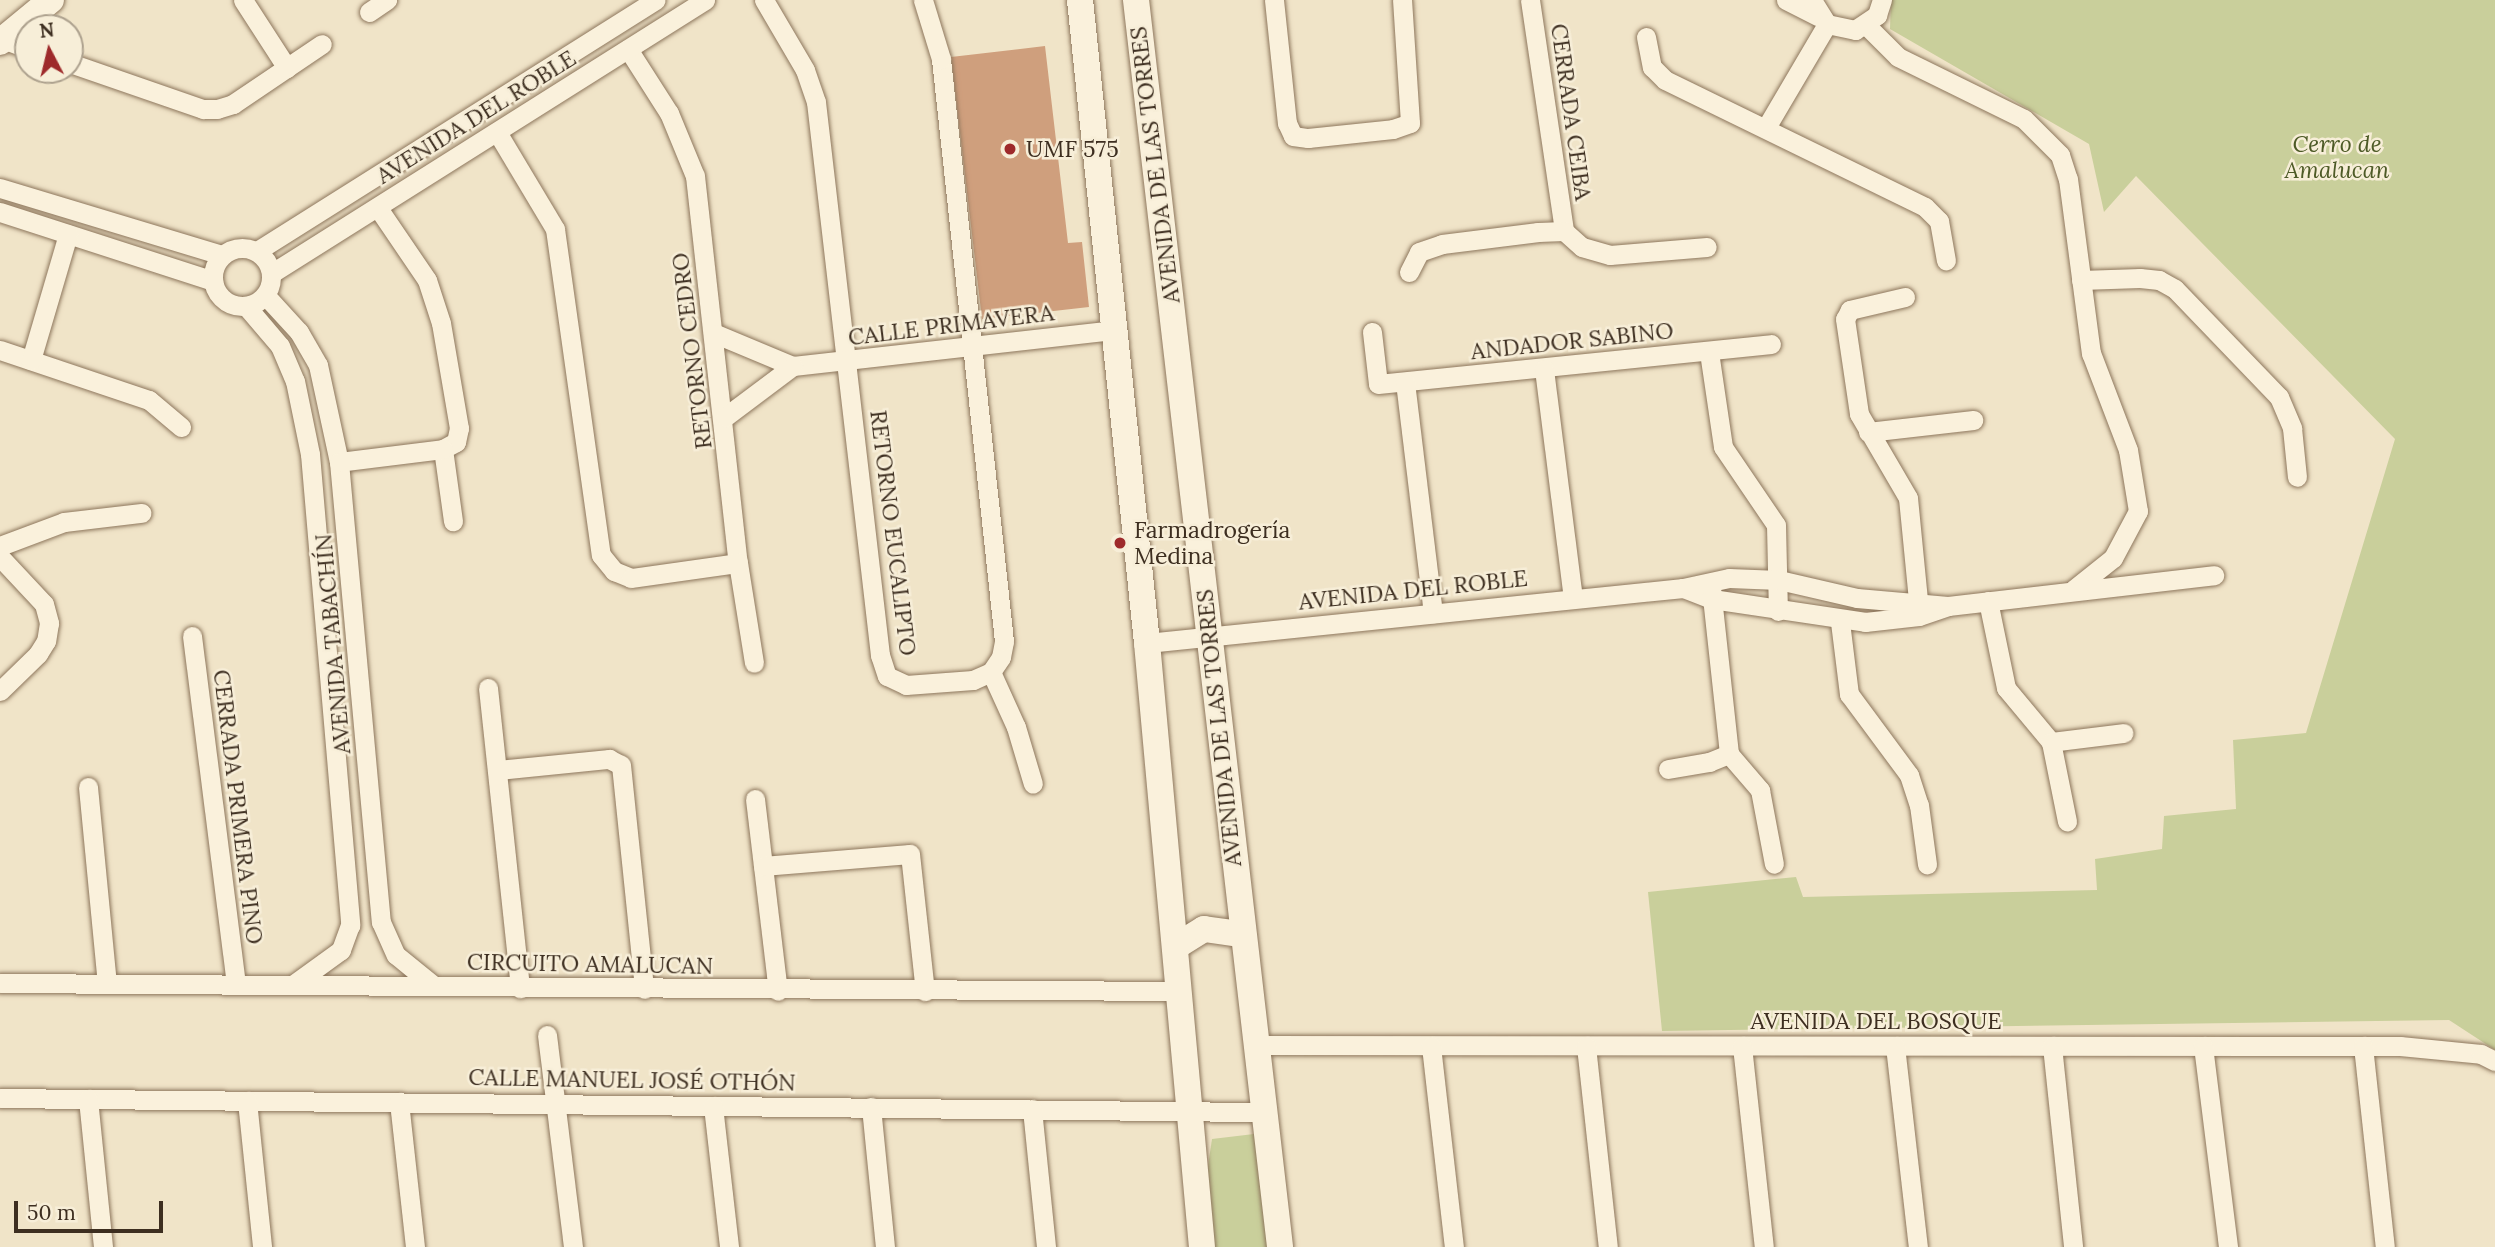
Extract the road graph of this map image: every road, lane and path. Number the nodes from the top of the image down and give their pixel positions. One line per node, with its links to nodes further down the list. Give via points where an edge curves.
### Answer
1 (51, 0): 19 (street)
2 (243, 0): 23 (street)
3 (387, 0): 15 (street)
4 (656, 0): 32 (street, AVENIDA DEL ROBLE)
5 (705, 0): 21 (street, AVENIDA DEL ROBLE)
6 (764, 0): 50 (street, RETORNO EUCALIPTO, via 805,70 816,102)
7 (923, 0): 46 (street, via 942,59)
8 (1080, 0): 42 (street)
9 (1136, 0): 78 (street, AVENIDA DE LAS TORRES)
10 (1274, 0): 11 (street, via 1287,123 1293,136 1357,133 1410,122)
11 (1402, 0)
12 (1530, 0): 29 (street, CERRADA CEIBA)
13 (1786, 0): 16 (street)
14 (1882, 0): 17 (street)
15 (369, 12)
16 (1819, 13): 17 (street, via 1839,30); 24 (street)
17 (1866, 25): 37 (street, via 1898,57 2024,119 2044,135 2060,155 2068,178)
18 (1646, 37): 24 (street, via 1657,74)
19 (1, 40)
20 (322, 44): 23 (street)
21 (628, 49): 25 (street, AVENIDA DEL ROBLE); 44 (street, RETORNO CEDRO, via 686,146 695,176)
22 (84, 68): 23 (street, via 203,109 233,104)
23 (287, 68)
24 (1767, 126): 34 (street, via 1933,213 1942,231)
25 (497, 132): 27 (street, AVENIDA DEL ROBLE); 65 (street, via 555,229 601,555 614,571 631,578)
26 (0, 188): 33 (street)
27 (378, 208): 36 (street, AVENIDA DEL ROBLE); 58 (street, via 436,302 459,428 456,442)
28 (0, 212): 30 (street)
29 (1563, 231): 31 (street, via 1582,247 1610,255); 35 (street, via 1442,244 1419,252)
30 (68, 234): 38 (street); 49 (street)
31 (1707, 247)
32 (257, 251): 33 (street, via 245,247); 36 (street)
33 (222, 255): 38 (street)
34 (1946, 260)
35 (1409, 272)
36 (272, 273): 39 (street)
37 (2081, 280): 60 (street, via 2140,278 2160,280 2175,289 2280,397 2291,428); 70 (street, via 2091,353 2129,450 2138,511 2113,558)
38 (213, 281): 41 (street, via 219,295 231,304)
39 (265, 296): 41 (street); 59 (street, AVENIDA TABACHÍN, via 299,332 318,365)
40 (1905, 297): 57 (street, via 1850,310 1844,319 1859,414)
41 (246, 306): 97 (street, AVENIDA TABACHÍN, via 280,346 295,381 310,454)
42 (1115, 331): 46 (street, CALLE PRIMAVERA); 79 (street)
43 (1372, 332): 53 (street, ANDADOR SABINO, via 1378,384)
44 (716, 334): 51 (street, CALLE PRIMAVERA); 54 (street, RETORNO CEDRO)
45 (1771, 344): 48 (street, ANDADOR SABINO)
46 (974, 348): 50 (street, CALLE PRIMAVERA); 81 (street, via 1004,641)
47 (0, 350): 49 (street)
48 (1709, 352): 52 (street, ANDADOR SABINO); 67 (street, via 1718,432 1723,447 1776,525)
49 (31, 360): 56 (street, via 149,400)
50 (848, 362): 51 (street, CALLE PRIMAVERA); 81 (street, RETORNO EUCALIPTO, via 880,655 887,676 906,685 973,680)
51 (793, 366): 54 (street)
52 (1544, 369): 53 (street, ANDADOR SABINO); 71 (street)
53 (1405, 382): 74 (street)
54 (725, 416): 65 (street, RETORNO CEDRO)
55 (1973, 420): 57 (street)
56 (181, 428)
57 (1868, 432): 73 (street, via 1908,498)
58 (443, 449): 59 (street); 62 (street)
59 (340, 462): 96 (street, AVENIDA TABACHÍN)
60 (2297, 477)
61 (141, 513): 63 (street, via 64,522)
62 (453, 521)
63 (0, 546)
64 (0, 557): 83 (street, via 44,604 49,623 47,641 38,654)
65 (738, 563): 80 (street, RETORNO CEDRO)
66 (2214, 575): 70 (street, AVENIDA DEL ROBLE)
67 (1779, 580): 68 (street, AVENIDA DEL ROBLE); 69 (street, AVENIDA DEL ROBLE); 75 (street, via 1774,595)
68 (1800, 583): 73 (street, AVENIDA DEL ROBLE); 75 (street, via 1803,599)
69 (1711, 589): 71 (street, AVENIDA DEL ROBLE); 75 (street, AVENIDA DEL ROBLE); 86 (street)
70 (2074, 589): 72 (street, AVENIDA DEL ROBLE)
71 (1573, 598): 74 (street, AVENIDA DEL ROBLE)
72 (1988, 601): 73 (street, AVENIDA DEL ROBLE); 85 (street, via 2006,688)
73 (1918, 608): 76 (street, AVENIDA DEL ROBLE)
74 (1433, 613): 78 (street, AVENIDA DEL ROBLE)
75 (1787, 613): 76 (street, AVENIDA DEL ROBLE)
76 (1840, 621): 94 (street, via 1849,694 1912,782)
77 (192, 636): 102 (street, CERRADA PRIMERA PINO)
78 (1209, 636): 79 (street, AVENIDA DEL ROBLE); 98 (street, AVENIDA DE LAS TORRES)
79 (1147, 643): 99 (street)
80 (754, 663)
81 (991, 672): 89 (street, via 1016,727)
82 (488, 688): 88 (street)
83 (0, 691)
84 (2123, 733): 85 (street)
85 (2051, 742): 92 (street)
86 (1729, 754): 87 (street); 93 (street, via 1760,790)
87 (1668, 769)
88 (498, 770): 105 (street); 106 (street, via 609,759 621,765)
89 (1033, 785)
90 (88, 787): 101 (street)
91 (755, 799): 95 (street)
92 (2067, 821)
93 (1774, 864)
94 (1927, 864)
95 (763, 866): 107 (street); 108 (street, via 898,851 910,854)
96 (381, 922): 97 (street); 104 (street, AVENIDA TABACHÍN, via 396,955)
97 (350, 925): 103 (street, via 341,950)
98 (1241, 934): 99 (street, via 1204,929); 111 (street, AVENIDA DE LAS TORRES)
99 (1175, 947): 109 (street)
100 (0, 983): 101 (street, CIRCUITO AMALUCAN)
101 (107, 983): 102 (street, CIRCUITO AMALUCAN)
102 (236, 984): 103 (street, CIRCUITO AMALUCAN)
103 (294, 984): 104 (street, CIRCUITO AMALUCAN)
104 (435, 986): 105 (street, CIRCUITO AMALUCAN)
105 (520, 988): 106 (street, CIRCUITO AMALUCAN)
106 (644, 989): 107 (street, CIRCUITO AMALUCAN)
107 (778, 991): 108 (street, CIRCUITO AMALUCAN)
108 (925, 991): 109 (street, CIRCUITO AMALUCAN)
109 (1179, 991): 128 (street)
110 (547, 1035): 124 (street)
111 (1255, 1045): 113 (street, AVENIDA DEL BOSQUE); 129 (street, AVENIDA DE LAS TORRES)
112 (1742, 1045): 114 (street, AVENIDA DEL BOSQUE); 115 (street, AVENIDA DEL BOSQUE); 141 (street)
113 (1431, 1046): 114 (street, AVENIDA DEL BOSQUE); 139 (street)
114 (1586, 1046): 140 (street)
115 (1895, 1046): 116 (street, AVENIDA DEL BOSQUE); 142 (street)
116 (2052, 1046): 117 (street, AVENIDA DEL BOSQUE); 143 (street)
117 (2203, 1046): 118 (street, AVENIDA DEL BOSQUE); 144 (street)
118 (2363, 1046): 119 (street, AVENIDA DEL BOSQUE, via 2481,1054); 145 (street)
119 (2495, 1061)
120 (0, 1098): 121 (street, CALLE MANUEL JOSÉ OTHÓN)
121 (88, 1099): 122 (street, CALLE MANUEL JOSÉ OTHÓN); 130 (street)
122 (247, 1101): 123 (street, CALLE MANUEL JOSÉ OTHÓN); 131 (street)
123 (399, 1102): 124 (street, CALLE MANUEL JOSÉ OTHÓN); 132 (street)
124 (555, 1104): 125 (street, CALLE MANUEL JOSÉ OTHÓN); 133 (street)
125 (713, 1106): 126 (street, CALLE MANUEL JOSÉ OTHÓN); 134 (street)
126 (871, 1107): 127 (street, CALLE MANUEL JOSÉ OTHÓN); 135 (street)
127 (1032, 1109): 128 (street, CALLE MANUEL JOSÉ OTHÓN); 136 (street)
128 (1189, 1111): 129 (street, CALLE MANUEL JOSÉ OTHÓN); 137 (street)
129 (1264, 1112): 138 (street, AVENIDA DE LAS TORRES)
130 (103, 1247)
131 (262, 1247)
132 (415, 1247)
133 (572, 1247)
134 (729, 1247)
135 (886, 1247)
136 (1046, 1247)
137 (1202, 1247)
138 (1280, 1247)
139 (1454, 1247)
140 (1608, 1247)
141 (1764, 1247)
142 (1918, 1247)
143 (2073, 1247)
144 (2228, 1247)
145 (2385, 1247)

